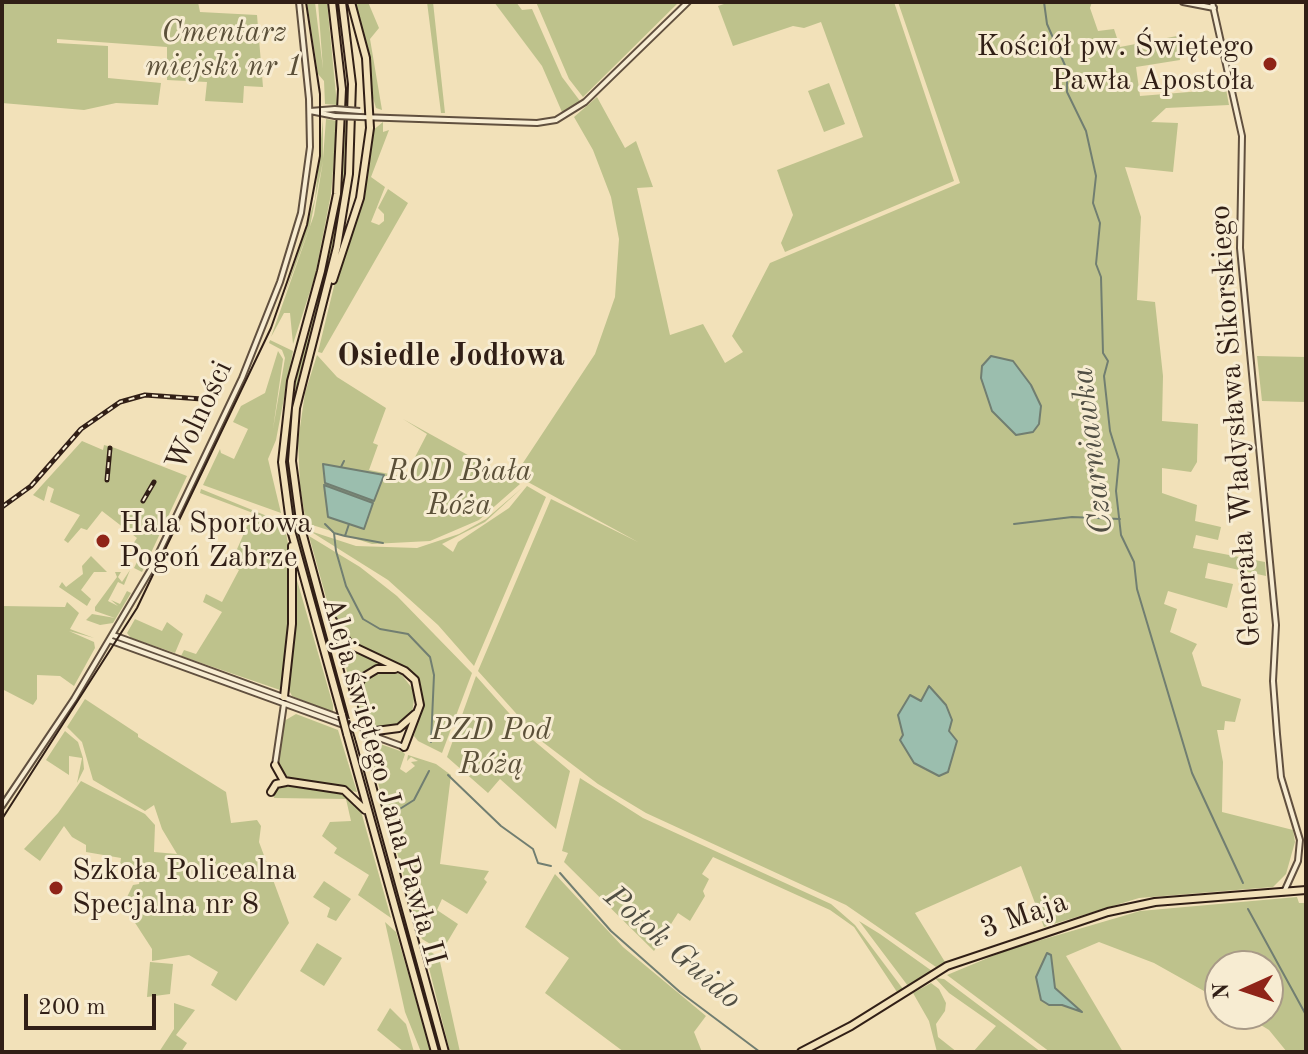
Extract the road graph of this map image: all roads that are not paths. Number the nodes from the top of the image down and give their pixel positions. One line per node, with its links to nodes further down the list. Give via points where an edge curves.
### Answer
1 (299, 2): 8 (street, Wolności)
2 (332, 2): 15 (main road, Aleja świętego Jana Pawła II, via 342,89 340,161 329,238 286,409 282,476)
3 (342, 2): 14 (main road, Aleja świętego Jana Pawła II, via 352,84 351,154 345,208)
4 (351, 2): 12 (main road, via 366,58)
5 (688, 2): 12 (street, via 585,102 556,120)
6 (1183, 2): 7 (street)
7 (1213, 5): 28 (street, Generała Władysława Sikorskiego, via 1243,144 1240,248 1276,625 1273,692 1283,785 1300,840 1299,857)
8 (309, 99): 9 (street); 10 (street, Wolności)
9 (319, 108): 10 (street); 12 (street, bridge)
10 (310, 111): 11 (street); 13 (street, Wolności)
11 (324, 115): 12 (street, bridge); 13 (street)
12 (371, 115): 14 (main road, via 360,198)
13 (310, 130): 17 (street, Wolności, via 298,228 263,328 151,569)
14 (321, 309): 16 (main road, Aleja świętego Jana Pawła II, via 296,408 292,461 296,501)
15 (291, 530): 18 (main road, via 292,624); 26 (main road, Aleja świętego Jana Pawła II, bridge)
16 (320, 599): 19 (main road, Aleja świętego Jana Pawła II); 21 (main road, via 334,628 350,645 405,671 418,686 420,705)
17 (111, 638): 18 (street); 25 (street, Wolności)
18 (284, 700): 20 (street); 21 (street); 22 (street)
19 (353, 718): 20 (main road, via 362,678 383,668 404,674 417,693 414,715 399,728); 31 (main road, Aleja świętego Jana Pawła II, bridge)
20 (376, 731)
21 (404, 747)
22 (275, 765): 23 (main road)
23 (288, 783): 24 (main road, via 276,784); 26 (main road, via 348,791)
24 (271, 792)
25 (2, 806)
26 (373, 828): 30 (main road, Aleja świętego Jana Pawła II)
27 (1306, 890): 28 (main road, 3 Maja)
28 (1284, 892): 29 (main road, 3 Maja, via 1147,903 1078,921 947,966)
29 (803, 1051)
30 (435, 1052)
31 (445, 1052)

